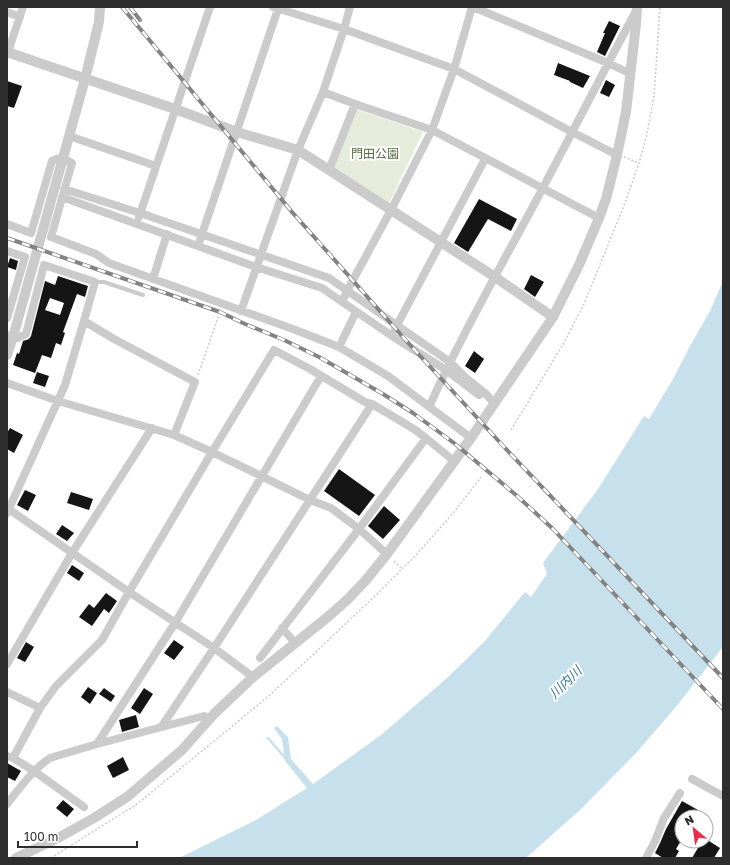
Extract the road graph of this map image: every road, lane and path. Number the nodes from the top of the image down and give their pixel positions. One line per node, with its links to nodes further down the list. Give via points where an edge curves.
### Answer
1 (23, 7): 10 (street)
2 (100, 7): 16 (street, via 99,22)
3 (210, 7): 19 (street)
4 (350, 7): 11 (street)
5 (472, 7): 13 (street); 14 (street)
6 (660, 7): 28 (path, via 654,96)
7 (276, 8): 11 (street); 21 (street)
8 (636, 9): 13 (street); 15 (street)
9 (7, 12): 10 (street)
10 (20, 17): 12 (street)
11 (344, 29): 14 (street); 17 (street)
12 (7, 52): 16 (street)
13 (608, 63): 15 (street); 22 (street)
14 (454, 69): 20 (street); 22 (street)
15 (631, 74): 25 (street)
16 (85, 79): 19 (street); 23 (street)
17 (323, 92): 18 (street); 24 (street)
18 (355, 104): 20 (street); 30 (street)
19 (175, 109): 21 (street); 29 (street)
20 (432, 130): 27 (street); 33 (street)
21 (237, 132): 24 (street); 39 (street)
22 (572, 132): 25 (street); 31 (street)
23 (69, 136): 26 (street); 29 (street)
24 (298, 150): 30 (street); 43 (street)
25 (617, 155): 28 (path); 35 (street)
26 (63, 159): 32 (street, via 72,163); 36 (street, via 52,160 31,233); 58 (street)
27 (486, 159): 31 (street); 40 (street)
28 (640, 163): 72 (path, via 584,304 565,341)
29 (156, 166): 34 (street)
30 (329, 170): 33 (street)
31 (543, 188): 35 (street); 45 (street)
32 (63, 193): 34 (street); 37 (street); 46 (street, via 51,238)
33 (391, 210): 40 (street); 48 (street)
34 (140, 213): 37 (street); 39 (street)
35 (599, 218): 54 (street)
36 (7, 224)
37 (136, 224): 38 (street)
38 (167, 234): 41 (street); 46 (street)
39 (202, 234): 41 (street); 43 (street)
40 (441, 243): 45 (street); 57 (street)
41 (198, 246): 44 (street)
42 (7, 251): 55 (street, via 25,257)
43 (261, 254): 44 (street); 48 (street, via 329,278)
44 (256, 267): 50 (street, via 322,288); 52 (street)
45 (495, 277): 54 (street); 62 (street)
46 (153, 279): 52 (street)
47 (95, 282): 49 (lane, via 104,282); 56 (street); 58 (street, via 44,265 26,334 18,338)
48 (347, 291): 50 (street); 57 (street)
49 (143, 295)
50 (342, 302): 53 (street)
51 (225, 311): 65 (path, via 220,312)
52 (241, 311): 60 (street)
53 (356, 312): 59 (street); 60 (street)
54 (553, 317): 68 (street)
55 (7, 318)
56 (84, 321): 65 (street); 67 (street)
57 (397, 325): 59 (street); 62 (street)
58 (10, 336): 61 (street)
59 (392, 336): 63 (street)
60 (339, 347): 70 (street, via 388,376)
61 (7, 354)
62 (450, 362): 63 (street); 68 (street)
63 (446, 370): 68 (street, via 481,397); 70 (street)
64 (321, 376): 69 (street); 76 (street, via 274,350); 78 (street)
65 (196, 382): 73 (street)
66 (7, 383): 67 (street)
67 (58, 401): 71 (street); 81 (street)
68 (494, 403): 75 (street)
69 (372, 404): 74 (street); 80 (street)
70 (429, 407): 75 (street)
71 (152, 428): 73 (street); 83 (street)
72 (511, 430)
73 (174, 435): 76 (street)
74 (426, 438): 77 (street); 82 (street)
75 (471, 438): 77 (street)
76 (212, 452): 78 (street); 86 (street)
77 (454, 461): 84 (street)
78 (262, 476): 80 (street); 87 (street)
79 (481, 477): 85 (path, via 455,511)
80 (310, 500): 82 (street, via 331,508); 90 (street)
81 (8, 510): 83 (street)
82 (359, 529): 84 (street); 88 (street)
83 (72, 553): 86 (street); 92 (street)
84 (387, 554): 85 (path); 89 (street, via 348,599)
85 (402, 569): 107 (path, via 270,695 224,733 137,804)
86 (129, 592): 87 (street); 95 (street, via 102,640 56,686)
87 (175, 623): 90 (street); 98 (street)
88 (282, 628): 89 (street); 91 (street)
89 (295, 643): 93 (street)
90 (214, 648): 93 (street); 97 (street)
91 (260, 658)
92 (7, 664)
93 (253, 677): 106 (street, via 214,714 182,750 127,798 58,838)
94 (7, 692): 95 (street)
95 (40, 708): 99 (street)
96 (204, 716): 97 (street)
97 (162, 726): 98 (street)
98 (97, 744): 100 (street, via 50,758)
99 (10, 757): 100 (street)
100 (34, 771): 104 (street); 105 (street)
101 (692, 779): 103 (street)
102 (680, 793): 108 (street, via 664,818)
103 (723, 796)
104 (7, 804)
105 (84, 807)
106 (16, 858)
107 (51, 858)
108 (646, 858)

